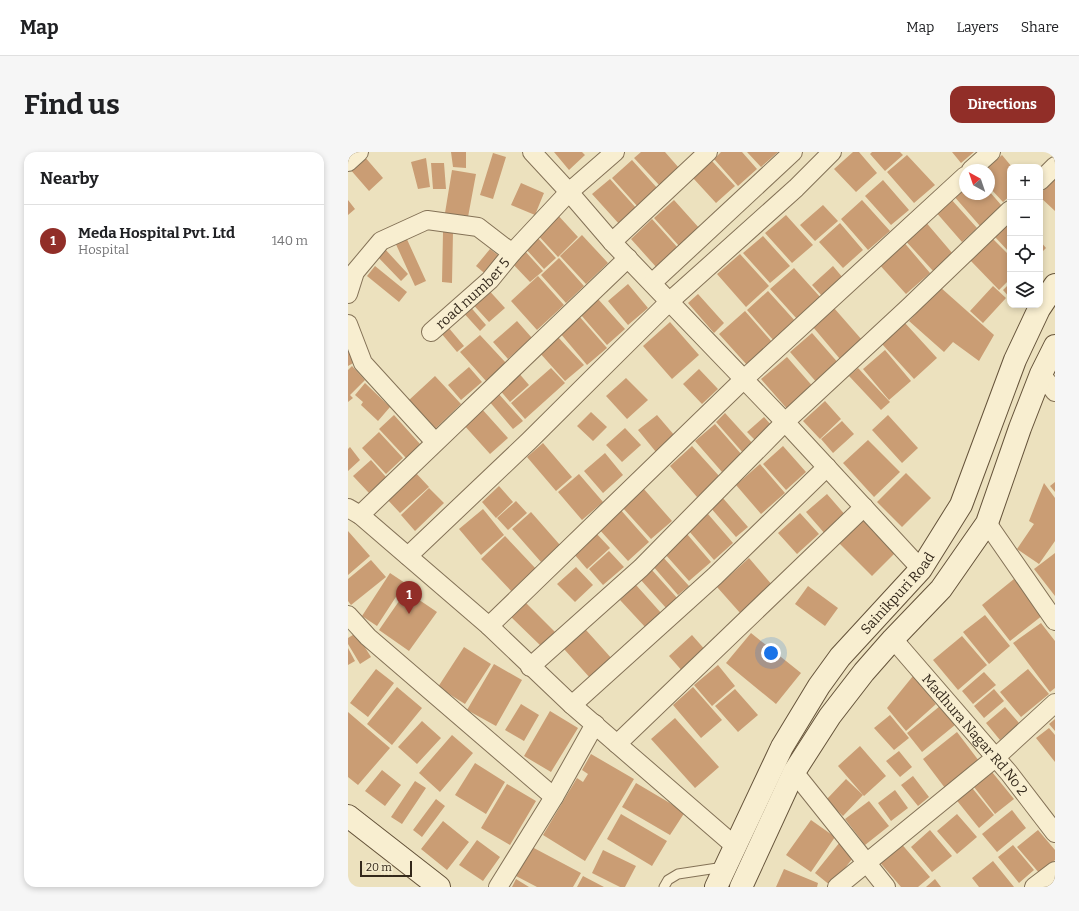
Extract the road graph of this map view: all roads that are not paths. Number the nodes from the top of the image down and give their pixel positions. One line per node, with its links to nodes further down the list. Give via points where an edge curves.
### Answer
1 (359, 152): 10 (street)
2 (532, 152): 15 (street)
3 (615, 152): 15 (street, road number 5)
4 (708, 152): 17 (street)
5 (793, 152): 20 (street)
6 (832, 152): 23 (street, via 796,188)
7 (991, 152): 11 (street)
8 (1048, 152): 9 (street)
9 (1055, 159)
10 (348, 162)
11 (978, 164)
12 (1055, 166): 13 (street)
13 (1043, 178)
14 (959, 182): 28 (street)
15 (569, 192): 17 (street); 18 (street, road number 5)
16 (1007, 213): 33 (street)
17 (612, 242): 19 (street)
18 (512, 253): 22 (street, road number 5, via 478,227 428,220 381,241 356,272); 25 (street, road number 5, via 490,280)
19 (628, 258): 20 (street); 35 (street)
20 (652, 283): 23 (street)
21 (1055, 285): 29 (main road, Sainikpuri Road, via 1039,309)
22 (348, 294)
23 (670, 301): 28 (street); 40 (street)
24 (348, 324): 35 (street, via 363,363)
25 (431, 332)
26 (1055, 346): 27 (main road, Sainikpuri Road)
27 (1041, 374): 30 (street); 31 (main road, Sainikpuri Road)
28 (743, 380): 33 (street); 44 (street)
29 (1004, 390): 31 (main road); 32 (main road, Sainikpuri Road)
30 (1055, 392)
31 (1032, 399): 34 (main road, Sainikpuri Road)
32 (993, 418): 34 (main road); 41 (main road, Sainikpuri Road, via 961,505)
33 (785, 422): 36 (street); 46 (street, via 641,568)
34 (1020, 428): 39 (main road, Sainikpuri Road)
35 (435, 442): 38 (street)
36 (827, 467): 37 (street); 48 (street, via 715,576)
37 (864, 506): 41 (street); 50 (street)
38 (354, 512): 40 (street)
39 (987, 523): 43 (street); 45 (main road, Sainikpuri Road, via 941,589)
40 (408, 556): 44 (street)
41 (921, 569): 56 (main road, Sainikpuri Road, via 840,657 819,686 782,747)
42 (348, 615): 53 (street, via 368,637)
43 (1055, 621)
44 (489, 626): 46 (street)
45 (893, 639): 51 (street, Madhura Nagar Rd No 2); 52 (main road, Sainikpuri Road, via 830,716)
46 (530, 666): 48 (street)
47 (1055, 703): 51 (street)
48 (572, 705): 49 (street)
49 (595, 724): 50 (street); 53 (street)
50 (617, 744): 56 (street)
51 (995, 758): 55 (street, Madhura Nagar Rd No 2); 57 (street)
52 (794, 772): 57 (street); 64 (main road, Sainikpuri Road)
53 (554, 797): 61 (street)
54 (348, 816): 60 (main road)
55 (1055, 833)
56 (735, 846): 58 (main road, Sainikpuri Road)
57 (866, 862): 65 (street); 66 (street)
58 (725, 866): 62 (lane, via 678,874 668,880); 63 (main road, Sainikpuri Road)
59 (1055, 872): 67 (street)
60 (438, 887)
61 (498, 887)
62 (664, 887)
63 (716, 887)
64 (741, 887)
65 (837, 887)
66 (886, 887)
67 (1034, 887)

